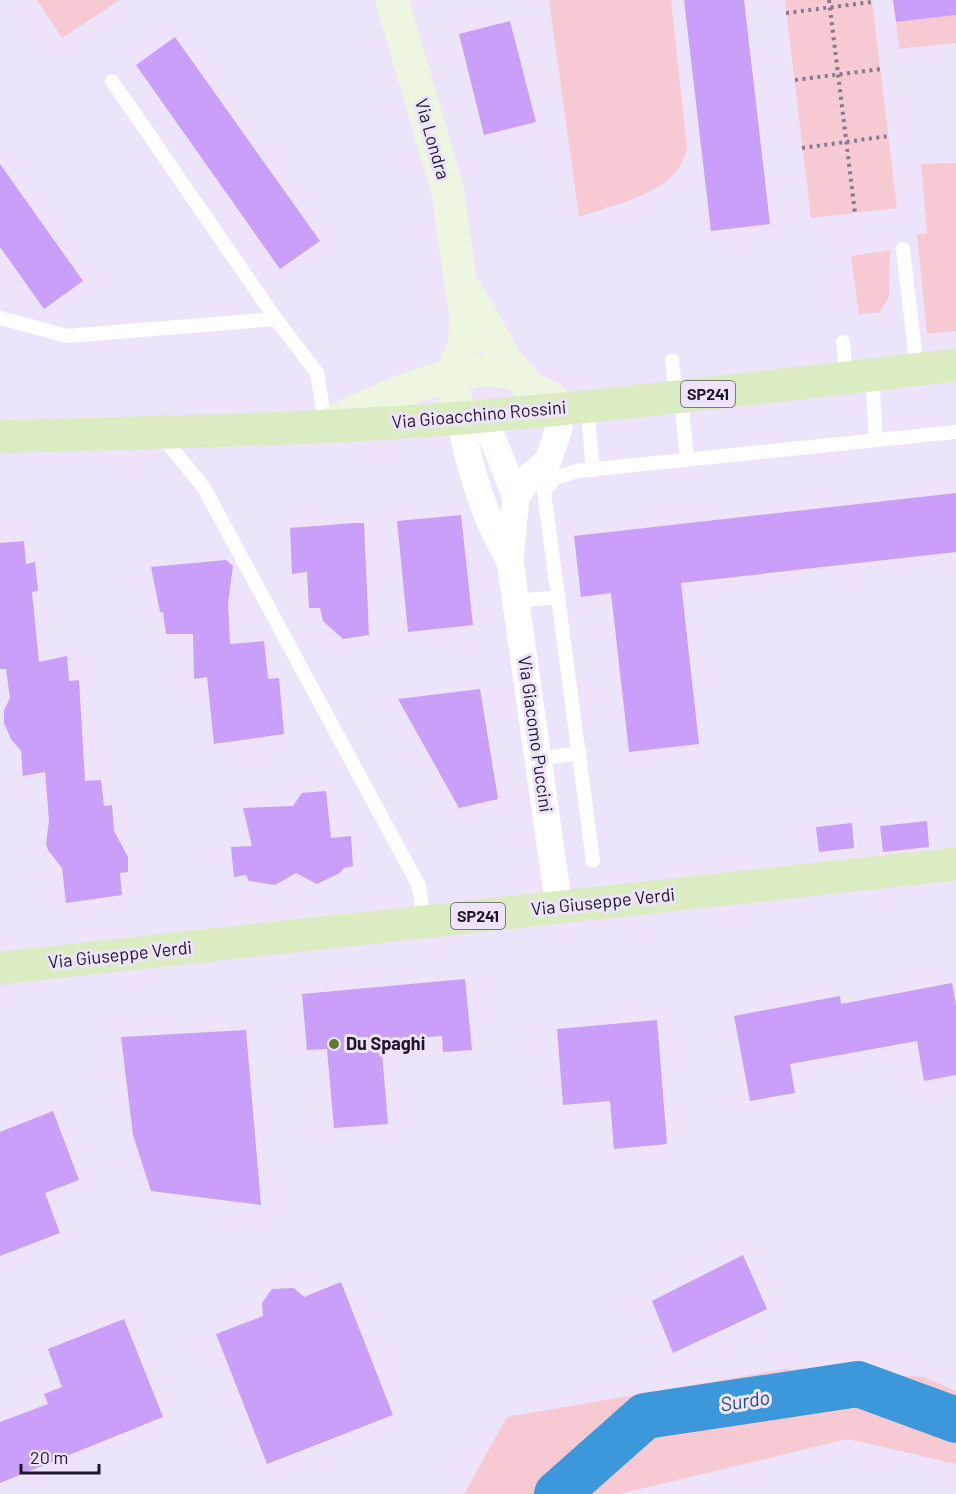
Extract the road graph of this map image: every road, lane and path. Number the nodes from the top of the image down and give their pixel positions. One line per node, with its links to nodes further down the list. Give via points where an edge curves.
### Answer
1 (392, 0): 15 (street, Via Londra, via 447,188)
2 (829, 0): 4 (path)
3 (872, 2): 4 (path)
4 (830, 7): 5 (path); 7 (path)
5 (786, 12)
6 (881, 69): 7 (path)
7 (838, 75): 8 (path); 11 (path)
8 (795, 80)
9 (112, 81): 17 (lane)
10 (889, 136): 11 (path)
11 (846, 142): 12 (path); 13 (path)
12 (802, 148)
13 (855, 213)
14 (903, 249): 21 (lane)
15 (461, 281): 22 (street, Via Londra, via 466,319 464,347); 24 (street, Via Londra, via 508,364)
16 (1, 316): 17 (lane, via 67,336)
17 (276, 319): 28 (lane, via 317,373)
18 (843, 342): 23 (lane)
19 (672, 360): 25 (lane)
20 (956, 365): 21 (main road, Via Gioacchino Rossini / SP241)
21 (916, 369): 23 (main road, Via Gioacchino Rossini / SP241)
22 (450, 376): 24 (street, via 512,371); 27 (street); 28 (street, via 377,399)
23 (859, 376): 25 (main road, Via Gioacchino Rossini / SP241); 32 (lane)
24 (522, 378): 26 (street, Via Londra, via 532,390)
25 (678, 397): 26 (main road, Via Gioacchino Rossini / SP241); 33 (lane)
26 (573, 407): 27 (main road, Via Gioacchino Rossini / SP241); 34 (lane); 35 (street, via 559,428 548,461 530,476)
27 (460, 418): 28 (main road, Via Gioacchino Rossini / SP241); 35 (street, Via Giacomo Puccini, via 481,426 491,435); 36 (street, Via Giacomo Puccini, via 495,537)
28 (326, 426): 29 (main road, Via Gioacchino Rossini / SP241)
29 (158, 432): 31 (main road, Via Gioacchino Rossini / SP241); 44 (lane, via 204,488 419,886)
30 (956, 432): 32 (lane)
31 (0, 437)
32 (876, 440): 33 (lane)
33 (687, 460): 34 (lane)
34 (593, 470): 37 (lane, via 555,478 544,492)
35 (516, 497): 36 (street, Via Giacomo Puccini)
36 (510, 561): 38 (street, Via Giacomo Puccini)
37 (559, 597): 38 (lane); 39 (lane)
38 (517, 601): 40 (street, Via Giacomo Puccini)
39 (580, 753): 40 (lane); 41 (lane)
40 (538, 759): 43 (street, Via Giacomo Puccini)
41 (593, 861)
42 (956, 864): 43 (main road, Via Giuseppe Verdi / SP241)
43 (559, 907): 44 (main road, Via Giuseppe Verdi / SP241)
44 (424, 921): 45 (main road, Via Giuseppe Verdi / SP241)
45 (0, 968)

